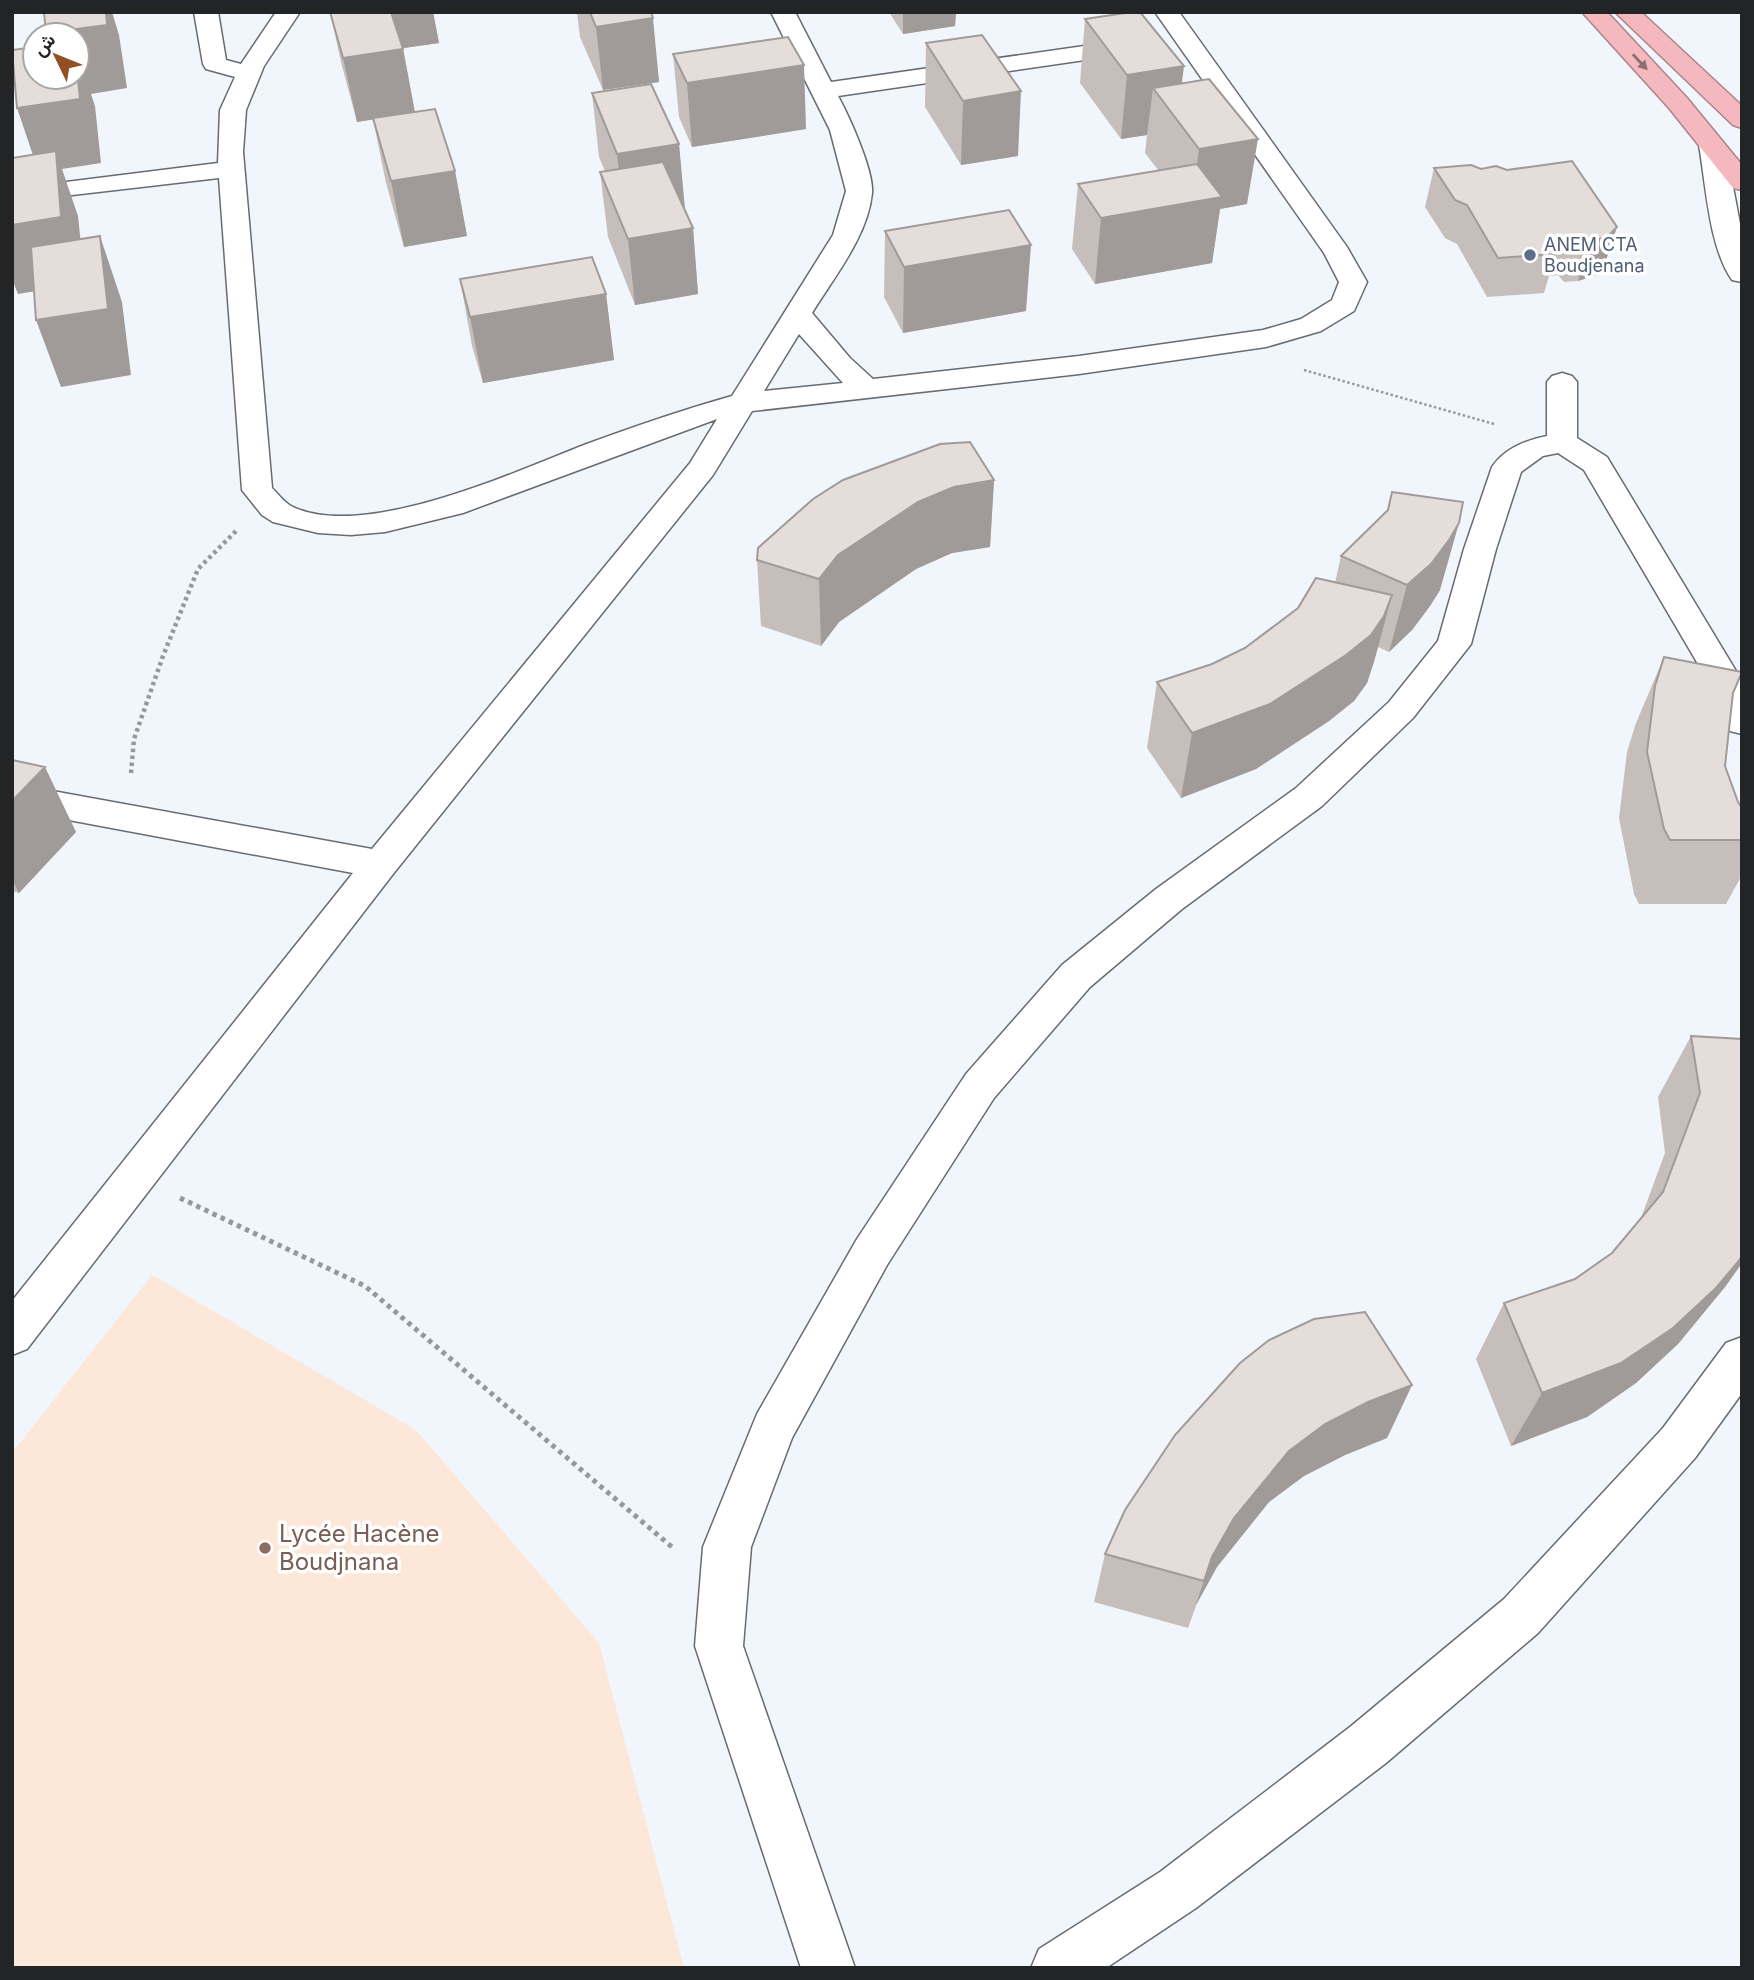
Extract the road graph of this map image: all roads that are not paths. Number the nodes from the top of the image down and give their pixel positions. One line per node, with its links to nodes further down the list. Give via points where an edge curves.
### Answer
1 (206, 12): 8 (street, via 215,64)
2 (288, 12): 8 (street)
3 (783, 12): 9 (street)
4 (1594, 12): 11 (highway, one-way to 11)
5 (1627, 12): 10 (highway)
6 (1153, 35): 7 (street); 7 (street); 9 (street)
7 (1208, 69): 18 (street, via 1337,253 1353,282 1344,305 1311,325 1266,338)
8 (249, 73): 12 (street, via 233,110)
9 (823, 92): 16 (street, via 843,130 859,191 846,235)
10 (1742, 120)
11 (1712, 145): 13 (highway); 15 (street, via 1729,238)
12 (231, 169): 14 (street); 19 (street, via 257,490 281,515 322,524 372,525 432,513 690,417)
13 (1742, 183)
14 (16, 196)
15 (1742, 274)
16 (798, 314): 18 (street); 19 (street)
17 (1562, 382): 20 (street)
18 (867, 389): 19 (street)
19 (740, 403): 23 (street, via 702,468)
20 (1562, 443): 21 (street, via 1596,464 1725,681); 26 (street, via 1534,448 1507,467 1454,644 1401,710 1309,797 1169,899 1076,976 980,1086 872,1252 773,1429 727,1547 719,1646)
21 (1742, 722)
22 (12, 800): 23 (street)
23 (380, 864): 24 (street)
24 (12, 1335)
25 (1742, 1357): 27 (street, via 1679,1443 1521,1616 1315,1786 1178,1890)
26 (828, 1968)
27 (1058, 1968)

